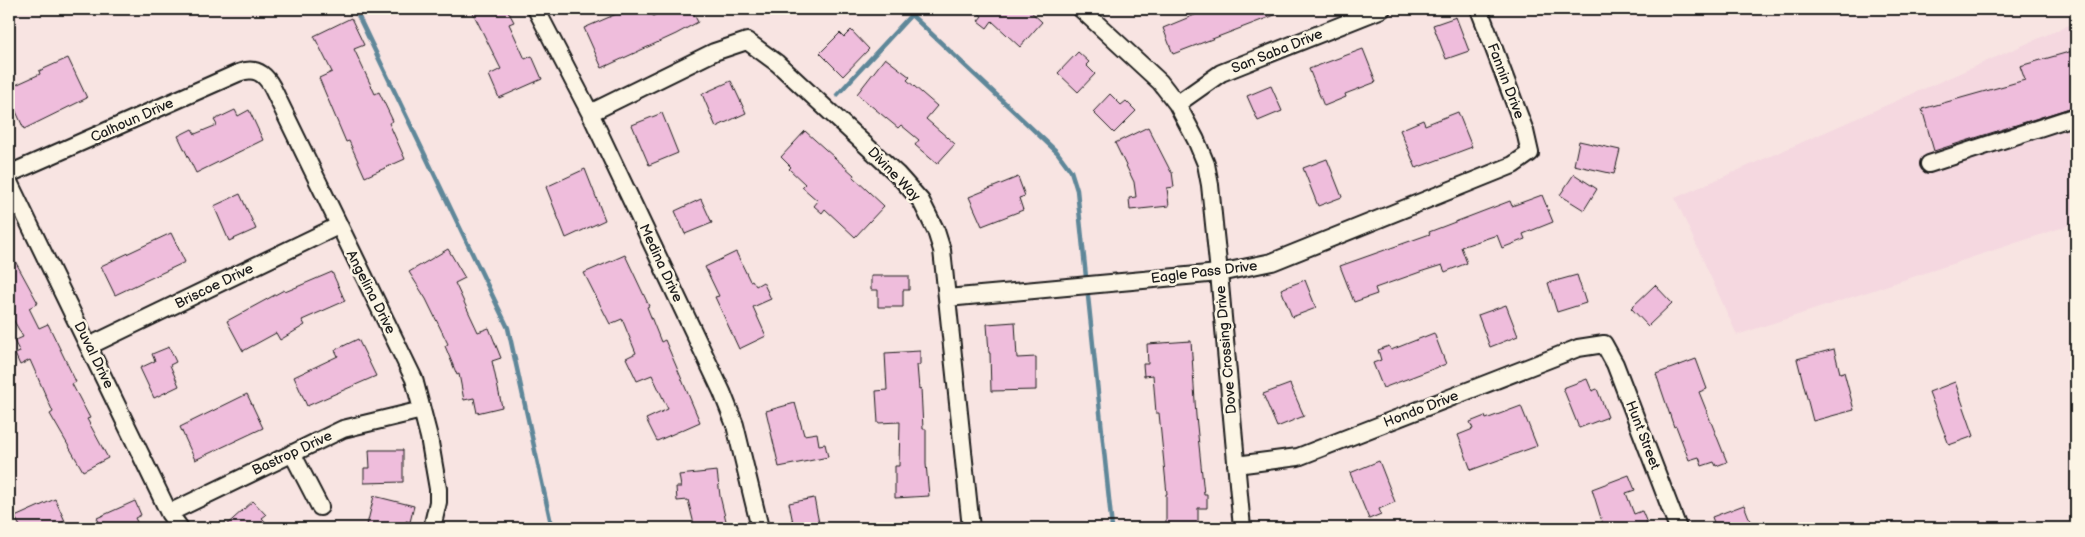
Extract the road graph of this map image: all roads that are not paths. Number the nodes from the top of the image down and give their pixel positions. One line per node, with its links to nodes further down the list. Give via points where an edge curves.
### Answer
1 (536, 9): 7 (street, Medina Drive)
2 (1081, 9): 6 (street, Dove Crossing Drive, via 1160,82)
3 (1382, 9): 6 (street, San Saba Drive, via 1221,73)
4 (1478, 9): 9 (street, Fannin Drive, via 1525,131)
5 (257, 71): 11 (street, Calhoun Drive, via 238,73); 13 (street, Angelina Drive, via 269,80)
6 (1177, 104): 14 (street, Dove Crossing Drive, via 1206,164)
7 (590, 113): 15 (street, Divine Way, via 714,52 747,41 777,63 897,174 921,201 942,250); 25 (street, Medina Drive, via 722,392 735,425)
8 (2076, 116): 10 (street)
9 (1530, 153): 14 (street, Eagle Pass Drive, via 1513,165 1272,262)
10 (1929, 164)
11 (9, 174)
12 (9, 182): 17 (street, Duval Drive)
13 (338, 226): 17 (street, Briscoe Drive); 18 (street, Angelina Drive, via 409,367)
14 (1219, 272): 15 (street, Eagle Pass Drive); 20 (street, Dove Crossing Drive)
15 (947, 298): 26 (street, Divine Way)
16 (1604, 344): 20 (street, Hondo Drive, via 1578,348 1298,456); 28 (street, Hunt Street, via 1615,364)
17 (89, 346): 22 (street, Duval Drive)
18 (422, 410): 19 (street, Bastrop Drive, via 343,429); 24 (street, Angelina Drive, via 438,489)
19 (292, 453): 21 (street); 22 (street, Bastrop Drive)
20 (1236, 465): 27 (street, Dove Crossing Drive)
21 (320, 508)
22 (169, 513): 23 (street, Duval Drive)
23 (180, 528)
24 (432, 528)
25 (760, 528)
26 (971, 528)
27 (1242, 528)
28 (1678, 528)

